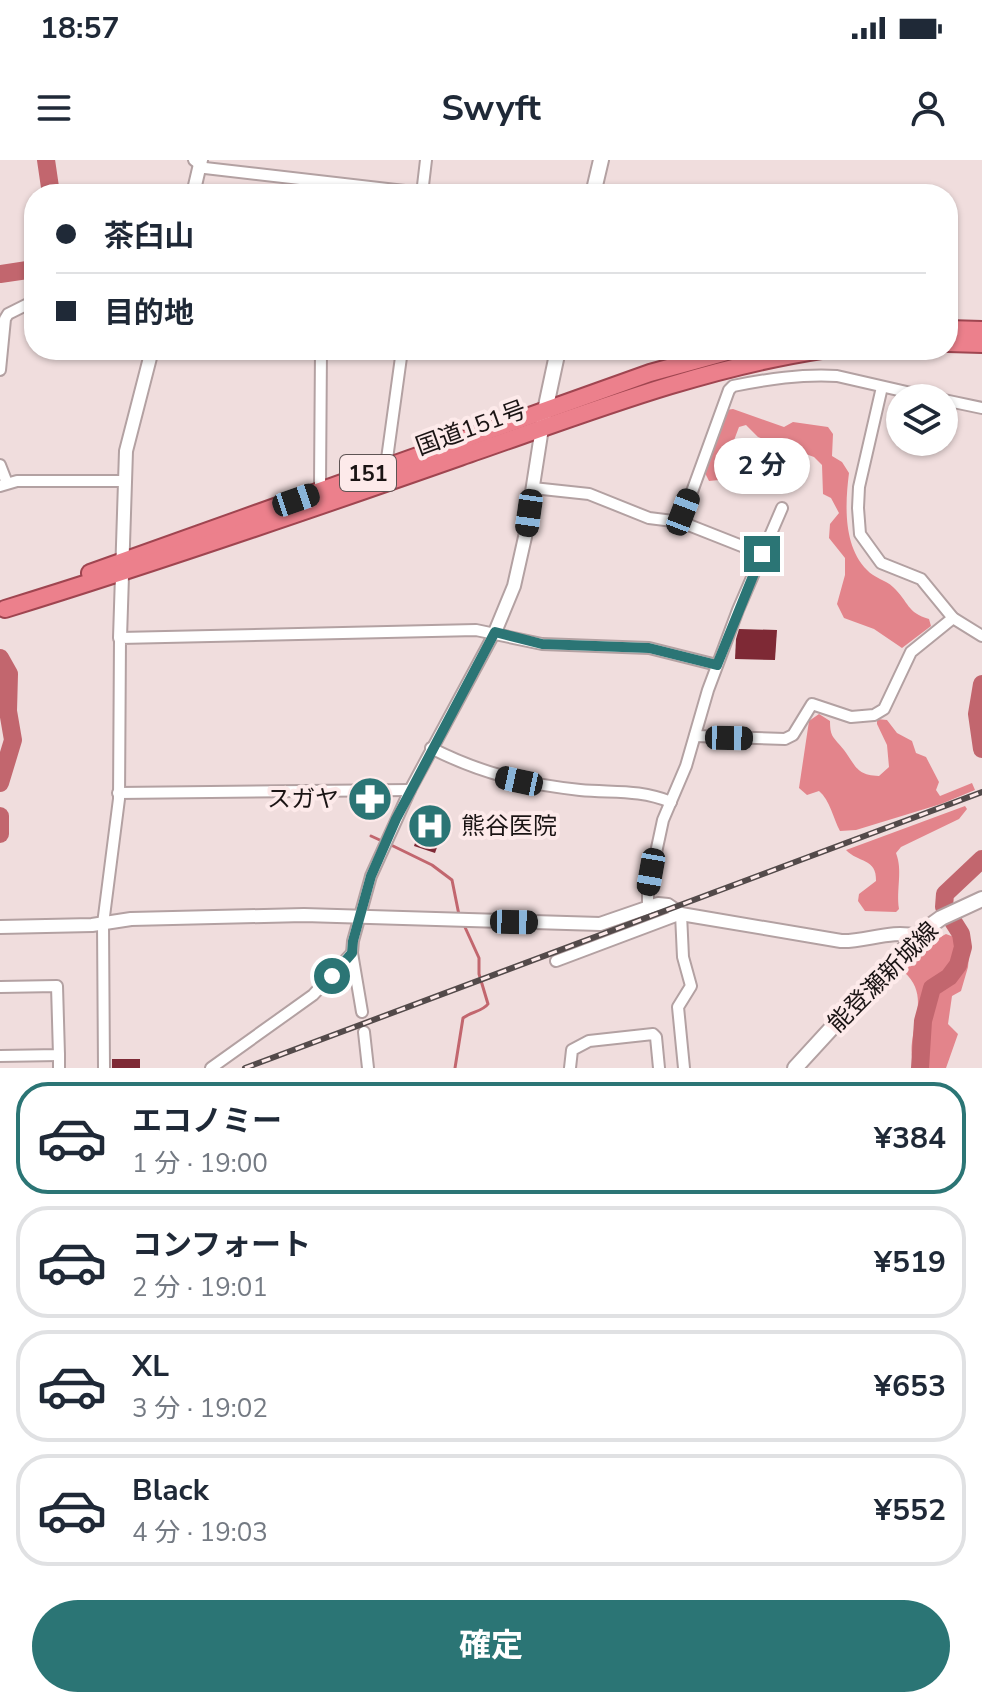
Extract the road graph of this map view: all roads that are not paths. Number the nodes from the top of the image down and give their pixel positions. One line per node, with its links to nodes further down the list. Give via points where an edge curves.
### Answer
1 (426, 160): 6 (street)
2 (601, 160): 7 (main road)
3 (198, 162): 4 (street); 5 (street, via 205,168)
4 (195, 184)
5 (339, 184)
6 (423, 184)
7 (595, 184)
8 (24, 306): 19 (street, via 5,319)
9 (958, 329): 10 (highway)
10 (982, 330)
11 (958, 343): 12 (highway)
12 (982, 344)
13 (149, 360): 27 (street, via 131,427)
14 (321, 360): 30 (street, via 320,484)
15 (401, 360): 26 (street)
16 (556, 360): 24 (main road)
17 (697, 360): 24 (highway, 国道151号 / 151, via 650,373)
18 (768, 360): 24 (highway, 国道151号 / 151)
19 (0, 370)
20 (882, 387): 21 (street); 32 (street, via 821,375 733,386); 36 (street, via 859,487 860,534 881,563 921,579)
21 (886, 388)
22 (958, 403): 23 (street)
23 (982, 408)
24 (543, 420): 26 (highway, 国道151号 / 151); 29 (street); 34 (highway, 国道151号 / 151)
25 (0, 465): 28 (street)
26 (386, 466): 30 (highway, 国道151号 / 151)
27 (124, 481): 28 (street); 34 (street)
28 (4, 485)
29 (533, 488): 32 (street, via 577,491 649,518); 37 (street, via 514,586)
30 (325, 490): 34 (highway, 国道151号 / 151)
31 (782, 508): 33 (street)
32 (681, 522): 33 (street)
33 (762, 554): 40 (street)
34 (122, 566): 35 (highway, 国道151号 / 151); 39 (street)
35 (2, 610)
36 (953, 618): 38 (street); 41 (street, via 911,652 884,709 874,715 851,717 812,704 785,739)
37 (495, 632): 39 (street); 40 (street, via 542,644 649,648); 42 (street)
38 (982, 636)
39 (120, 638): 44 (street)
40 (717, 665): 41 (street)
41 (695, 736): 45 (street)
42 (431, 748): 43 (street); 45 (street, via 491,775 573,789 640,792)
43 (410, 790): 44 (street); 49 (street, via 385,841)
44 (118, 793): 50 (street)
45 (671, 802): 47 (street, via 656,845)
46 (982, 899): 52 (main road, 能登瀬新城線)
47 (648, 905): 48 (street, via 668,905); 49 (street, via 600,924)
48 (681, 914): 52 (street, via 841,941); 54 (street); 66 (street, via 691,986 678,1007)
49 (359, 917): 50 (street, via 131,919); 53 (street)
50 (103, 924): 51 (street); 61 (street)
51 (0, 927)
52 (916, 936): 67 (main road, 能登瀬新城線)
53 (352, 953): 56 (street); 62 (street, via 313,995)
54 (556, 961)
55 (0, 987): 58 (street, via 57,986)
56 (362, 1012)
57 (364, 1032): 63 (street)
58 (59, 1055): 59 (street); 60 (street)
59 (0, 1056)
60 (59, 1068)
61 (104, 1068)
62 (211, 1068)
63 (368, 1068)
64 (570, 1068): 65 (street, via 572,1050 589,1041 653,1034)
65 (659, 1068)
66 (684, 1068)
67 (795, 1068)

